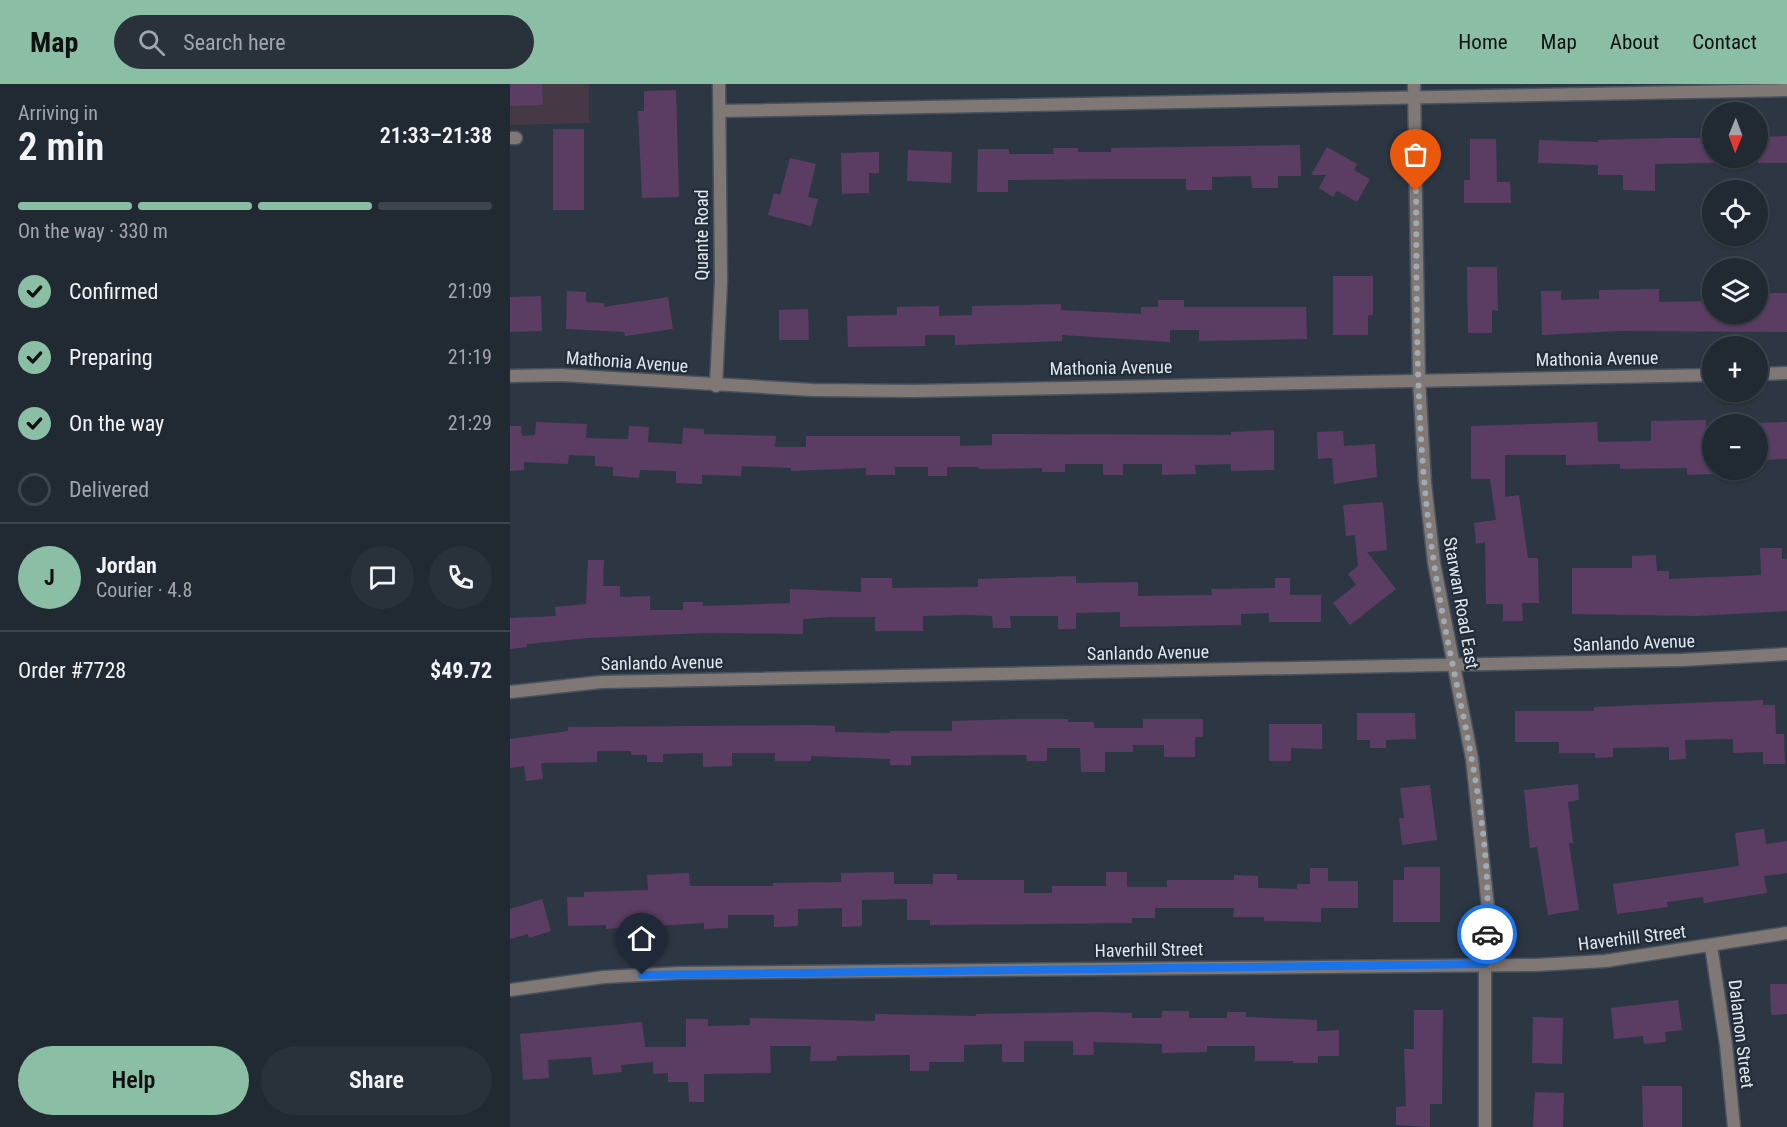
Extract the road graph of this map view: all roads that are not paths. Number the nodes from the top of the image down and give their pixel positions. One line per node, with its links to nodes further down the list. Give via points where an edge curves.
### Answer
1 (719, 84): 5 (street, Quante Road)
2 (1414, 84): 4 (street, Starwan Road East)
3 (1787, 90): 4 (street)
4 (1414, 97): 5 (street); 10 (street, Starwan Road East)
5 (720, 111): 11 (street, Quante Road, via 721,281)
6 (1787, 373): 7 (street)
7 (1768, 374)
8 (1702, 375): 10 (street, Mathonia Avenue)
9 (510, 376): 11 (street, Mathonia Avenue, via 561,375)
10 (1419, 380): 11 (street, Mathonia Avenue, via 913,391); 13 (street, Starwan Road East, via 1434,562)
11 (716, 386)
12 (1787, 654): 13 (street, Sanlando Avenue)
13 (1453, 665): 14 (street, Sanlando Avenue, via 602,682); 17 (street, Starwan Road East, via 1472,759 1482,837 1488,907)
14 (510, 692)
15 (1787, 933): 16 (street, Haverhill Street)
16 (1711, 946): 17 (street, Haverhill Street, via 1605,961); 20 (street, Dalamon Street)
17 (1485, 964): 18 (street, Haverhill Street, via 680,973 604,976); 19 (street, Starwan Road East)
18 (510, 990)
19 (1485, 1127)
20 (1734, 1127)

